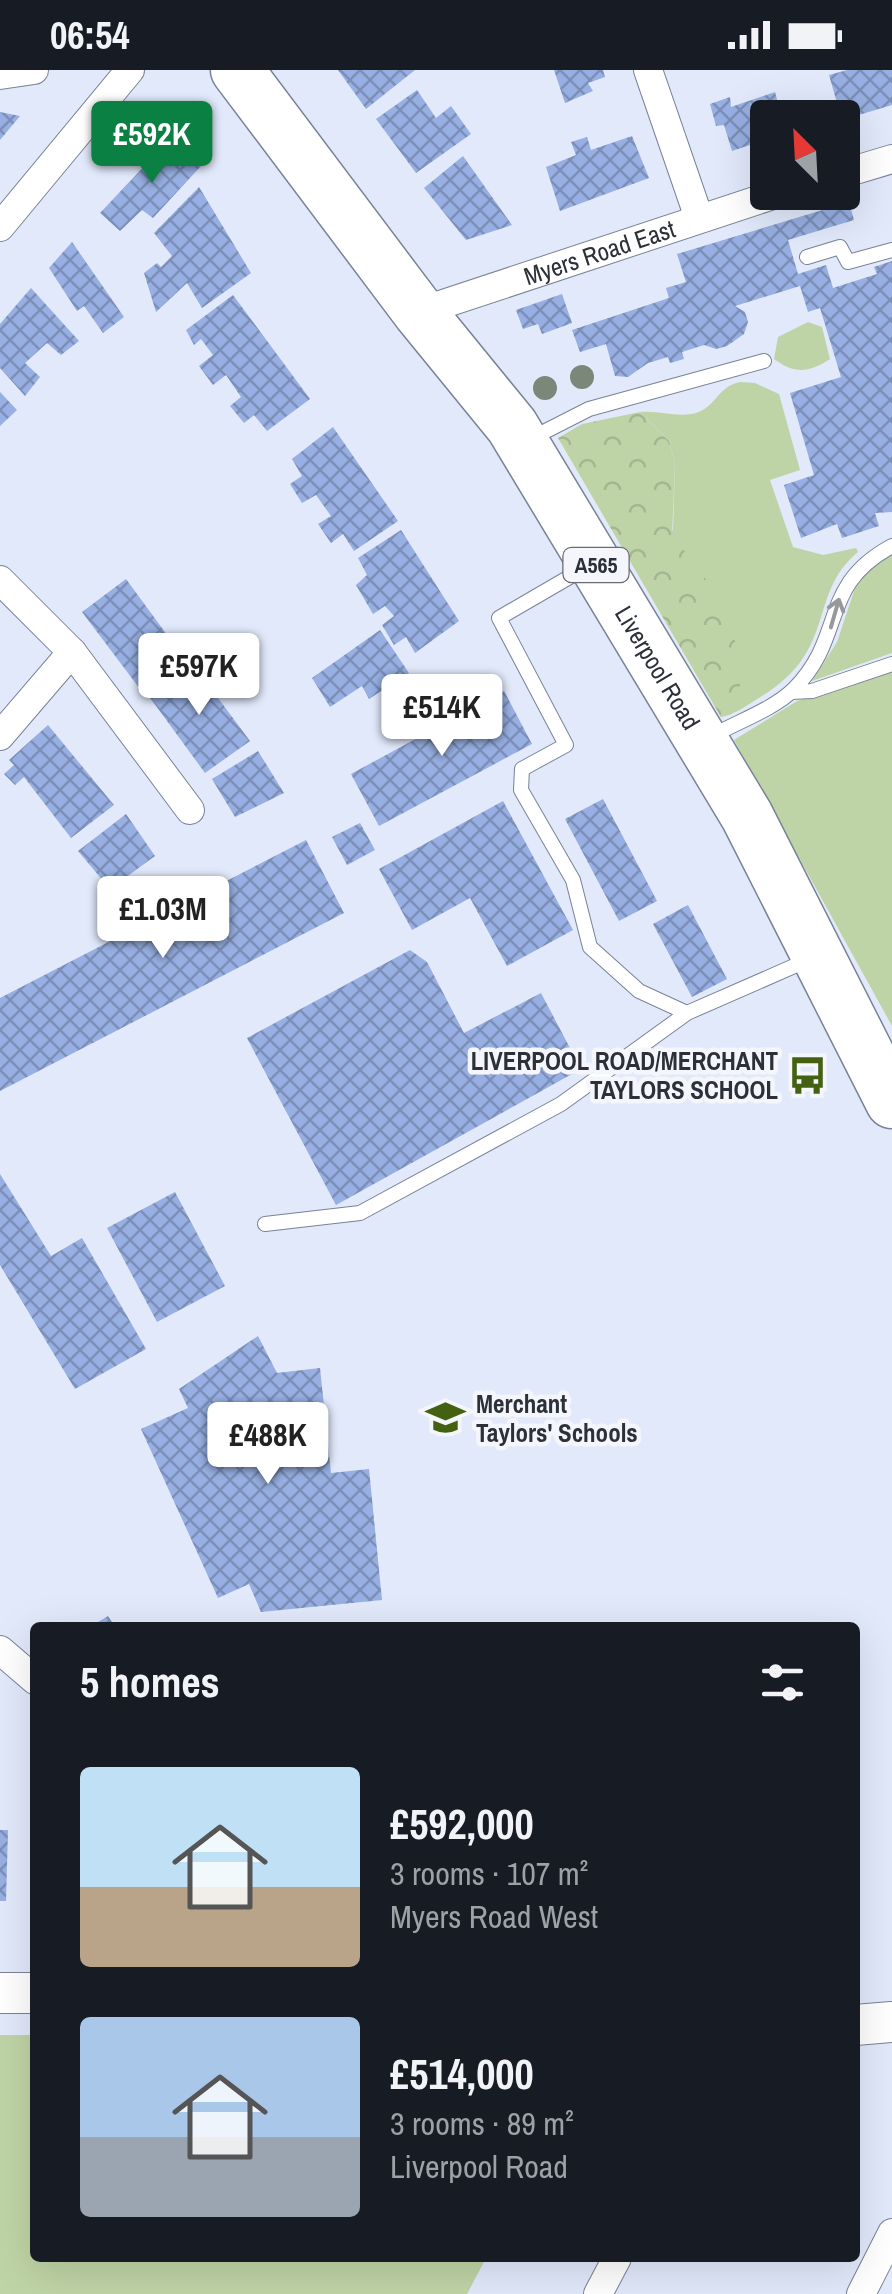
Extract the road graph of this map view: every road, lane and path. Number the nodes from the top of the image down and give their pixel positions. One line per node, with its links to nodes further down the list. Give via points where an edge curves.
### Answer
1 (34, 70): 5 (street)
2 (130, 70): 10 (street)
3 (237, 70): 13 (highway, Liverpool Road / A565)
4 (648, 70): 9 (street)
5 (0, 74)
6 (892, 159): 7 (street)
7 (860, 169)
8 (750, 202): 9 (street, Myers Road East)
9 (699, 218): 13 (street, Myers Road East)
10 (0, 227)
11 (892, 250): 12 (lane, via 848,262 840,247)
12 (807, 257)
13 (419, 312): 15 (highway, Liverpool Road / A565)
14 (764, 361): 15 (lane, via 589,409)
15 (523, 444): 17 (highway, Liverpool Road / A565)
16 (892, 546): 21 (lane, one-way to 16, via 826,646 850,576)
17 (594, 562): 23 (highway, Liverpool Road / A565); 26 (lane, via 499,618 566,744 522,770 521,790 573,880 590,948 639,991)
18 (0, 580): 19 (street)
19 (72, 652): 22 (street); 24 (street)
20 (892, 664): 21 (lane)
21 (792, 692): 23 (lane)
22 (0, 736)
23 (702, 742): 25 (highway, Liverpool Road / A565)
24 (190, 810)
25 (818, 956): 26 (lane); 27 (highway, Liverpool Road / A565)
26 (687, 1013): 28 (lane, via 561,1104 360,1213)
27 (892, 1102)
28 (265, 1224)
29 (0, 1650): 30 (street)
30 (30, 1676)
31 (0, 1992): 32 (street)
32 (30, 1993)
33 (892, 2022): 34 (street)
34 (860, 2024)
35 (892, 2232): 38 (street)
36 (614, 2262): 37 (street)
37 (598, 2294)
38 (861, 2294)

